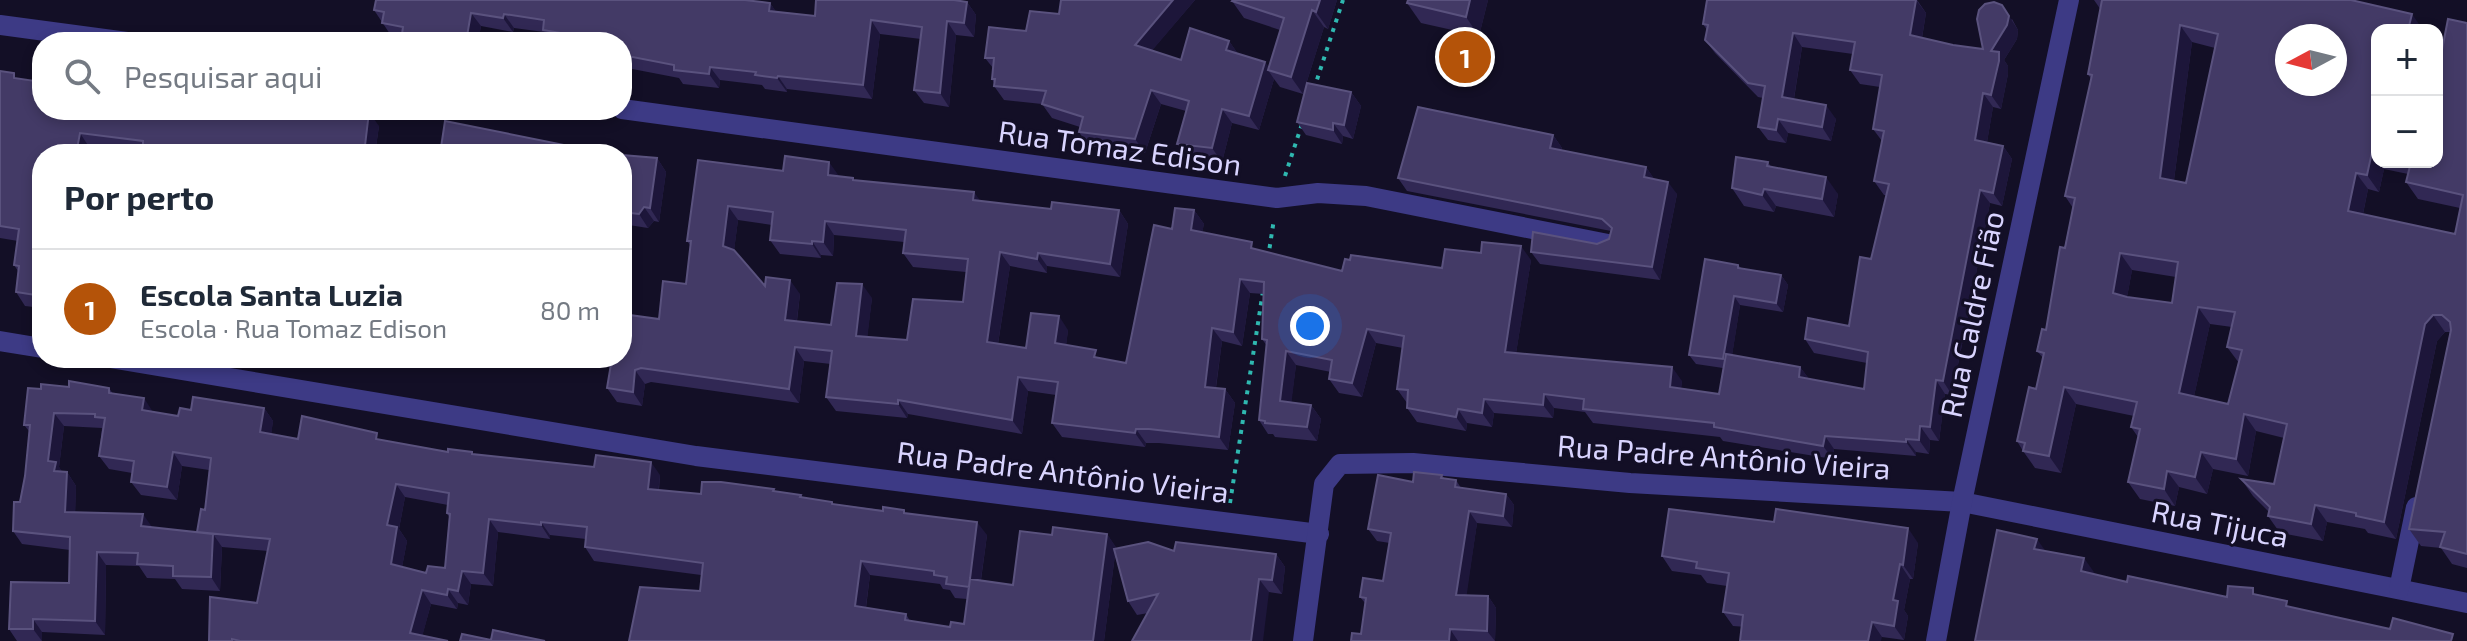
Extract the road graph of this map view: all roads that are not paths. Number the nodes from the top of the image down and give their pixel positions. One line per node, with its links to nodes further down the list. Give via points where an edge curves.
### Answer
1 (2069, 0): 10 (street, Rua Caldre Fião)
2 (0, 25): 3 (street)
3 (52, 32)
4 (632, 110): 5 (street, Rua Tomaz Edison, via 1277,198 1318,193 1366,196)
5 (1608, 244)
6 (0, 341): 7 (street)
7 (32, 346)
8 (170, 368): 11 (street, Rua Padre Antônio Vieira, via 696,456)
9 (2419, 491): 12 (street)
10 (1962, 502): 11 (street, Rua Padre Antônio Vieira, via 1630,483 1413,463 1340,464 1324,484); 12 (street, Rua Tijuca); 15 (street, Rua Caldre Fião)
11 (1319, 534): 14 (street)
12 (2399, 589): 13 (street, Rua Tijuca)
13 (2467, 603)
14 (1303, 641)
15 (1936, 641)

